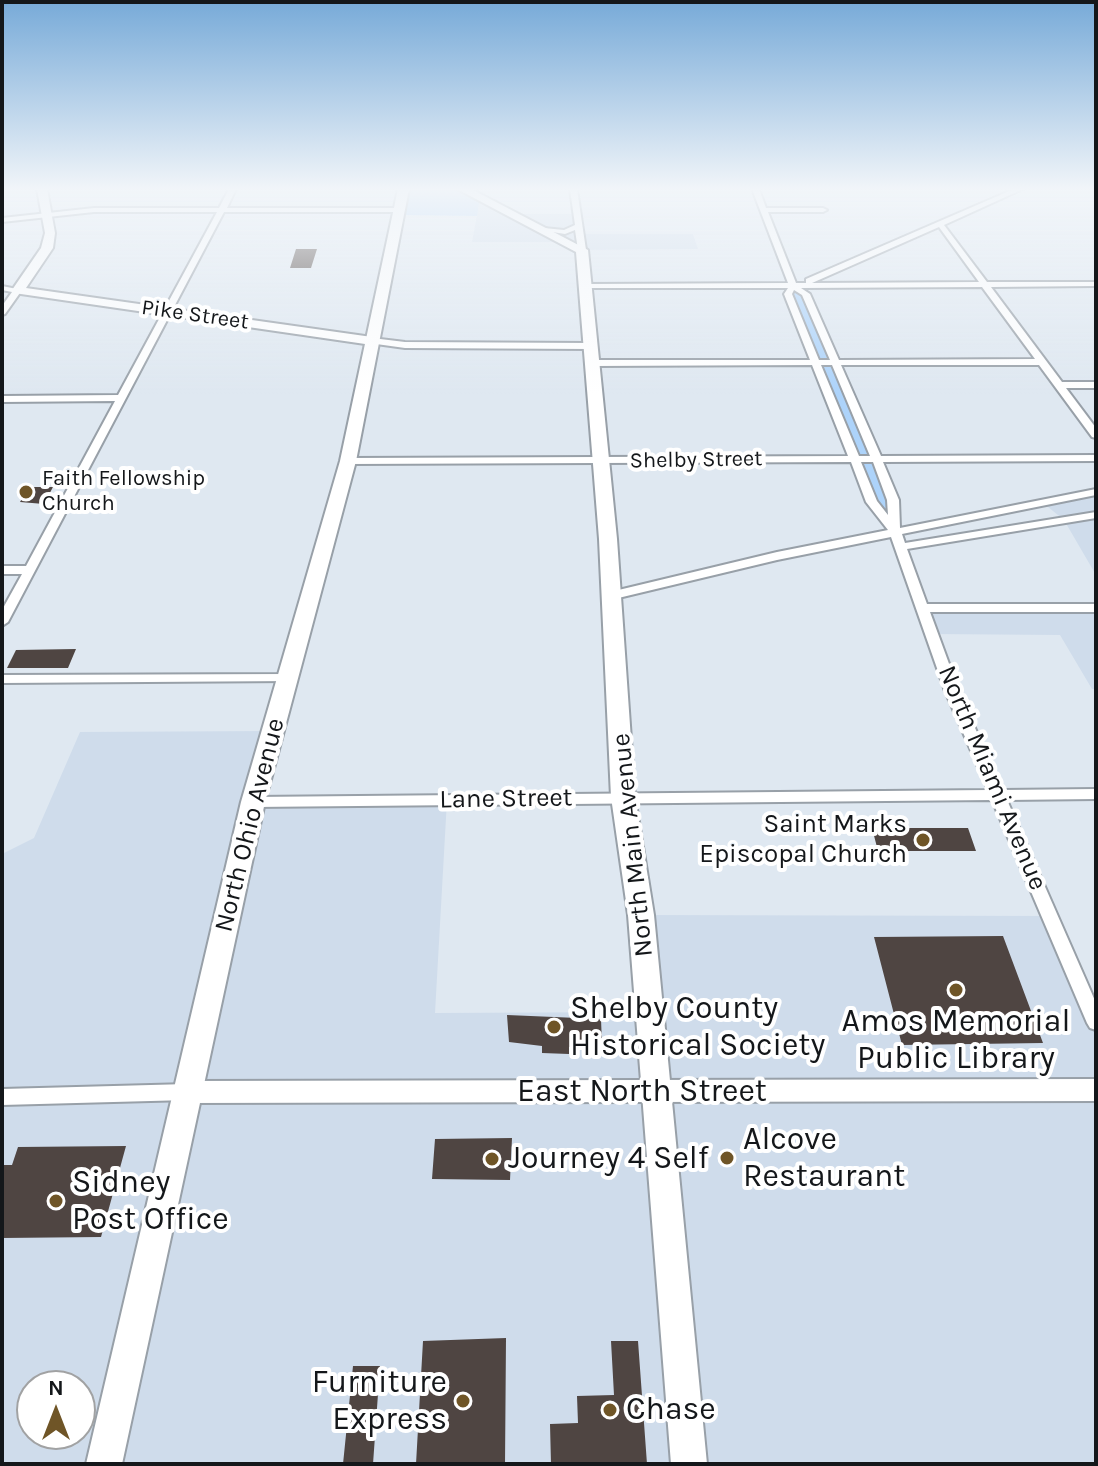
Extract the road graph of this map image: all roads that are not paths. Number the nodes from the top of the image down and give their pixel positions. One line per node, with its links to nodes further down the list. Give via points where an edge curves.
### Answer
1 (41, 257): 13 (main road)
2 (197, 257): 14 (street)
3 (389, 257): 16 (main road, North Ohio Avenue)
4 (583, 257): 10 (main road, North Main Avenue)
5 (782, 257): 11 (street, North Miami Avenue)
6 (861, 257): 11 (street)
7 (965, 257): 8 (street)
8 (985, 284): 9 (street); 11 (street); 20 (street)
9 (1096, 284)
10 (587, 286): 11 (street); 17 (main road, North Main Avenue)
11 (793, 286): 18 (street, North Miami Avenue, via 788,294); 19 (street, North Miami Avenue, via 806,294)
12 (2, 288): 13 (street)
13 (18, 290): 14 (main road, Pike Street); 15 (street)
14 (169, 311): 16 (main road, Pike Street); 23 (street)
15 (2, 312)
16 (372, 341): 17 (street); 29 (main road, North Ohio Avenue)
17 (592, 355): 18 (street); 30 (main road, North Main Avenue)
18 (815, 362): 19 (street); 26 (street, North Miami Avenue)
19 (834, 362): 20 (street); 28 (street, North Miami Avenue)
20 (1042, 362): 21 (street)
21 (1059, 385): 22 (street); 25 (street)
22 (1096, 385)
23 (122, 398): 24 (street); 36 (street)
24 (2, 399)
25 (1096, 435)
26 (857, 458): 28 (street, Shelby Street); 30 (street, Shelby Street); 33 (street, North Miami Avenue, via 872,502)
27 (1096, 458): 28 (street, Shelby Street)
28 (877, 459): 33 (street, North Miami Avenue, via 893,500)
29 (348, 461): 30 (street, Shelby Street); 41 (main road, North Ohio Avenue)
30 (599, 461): 37 (main road, North Main Avenue)
31 (1096, 492): 33 (street)
32 (1096, 515): 34 (street)
33 (895, 531): 34 (street, North Miami Avenue); 37 (street)
34 (901, 547): 38 (street, North Miami Avenue)
35 (2, 570): 36 (street)
36 (29, 570): 40 (street)
37 (610, 596): 45 (main road, North Main Avenue)
38 (921, 608): 39 (street); 44 (street, North Miami Avenue)
39 (1096, 608)
40 (2, 622)
41 (288, 678): 42 (street); 46 (main road, North Ohio Avenue)
42 (2, 679)
43 (1096, 794): 44 (street, Lane Street)
44 (1001, 796): 45 (street, Lane Street); 47 (street, North Miami Avenue)
45 (623, 797): 46 (street, Lane Street); 50 (main road, North Main Avenue)
46 (253, 802): 49 (main road, North Ohio Avenue)
47 (1096, 1023)
48 (1096, 1090): 50 (main road, East North Street)
49 (188, 1092): 50 (main road, East North Street); 51 (street); 52 (main road, North Ohio Avenue)
50 (659, 1093): 53 (main road, North Main Avenue)
51 (2, 1097)
52 (104, 1464)
53 (689, 1464)

